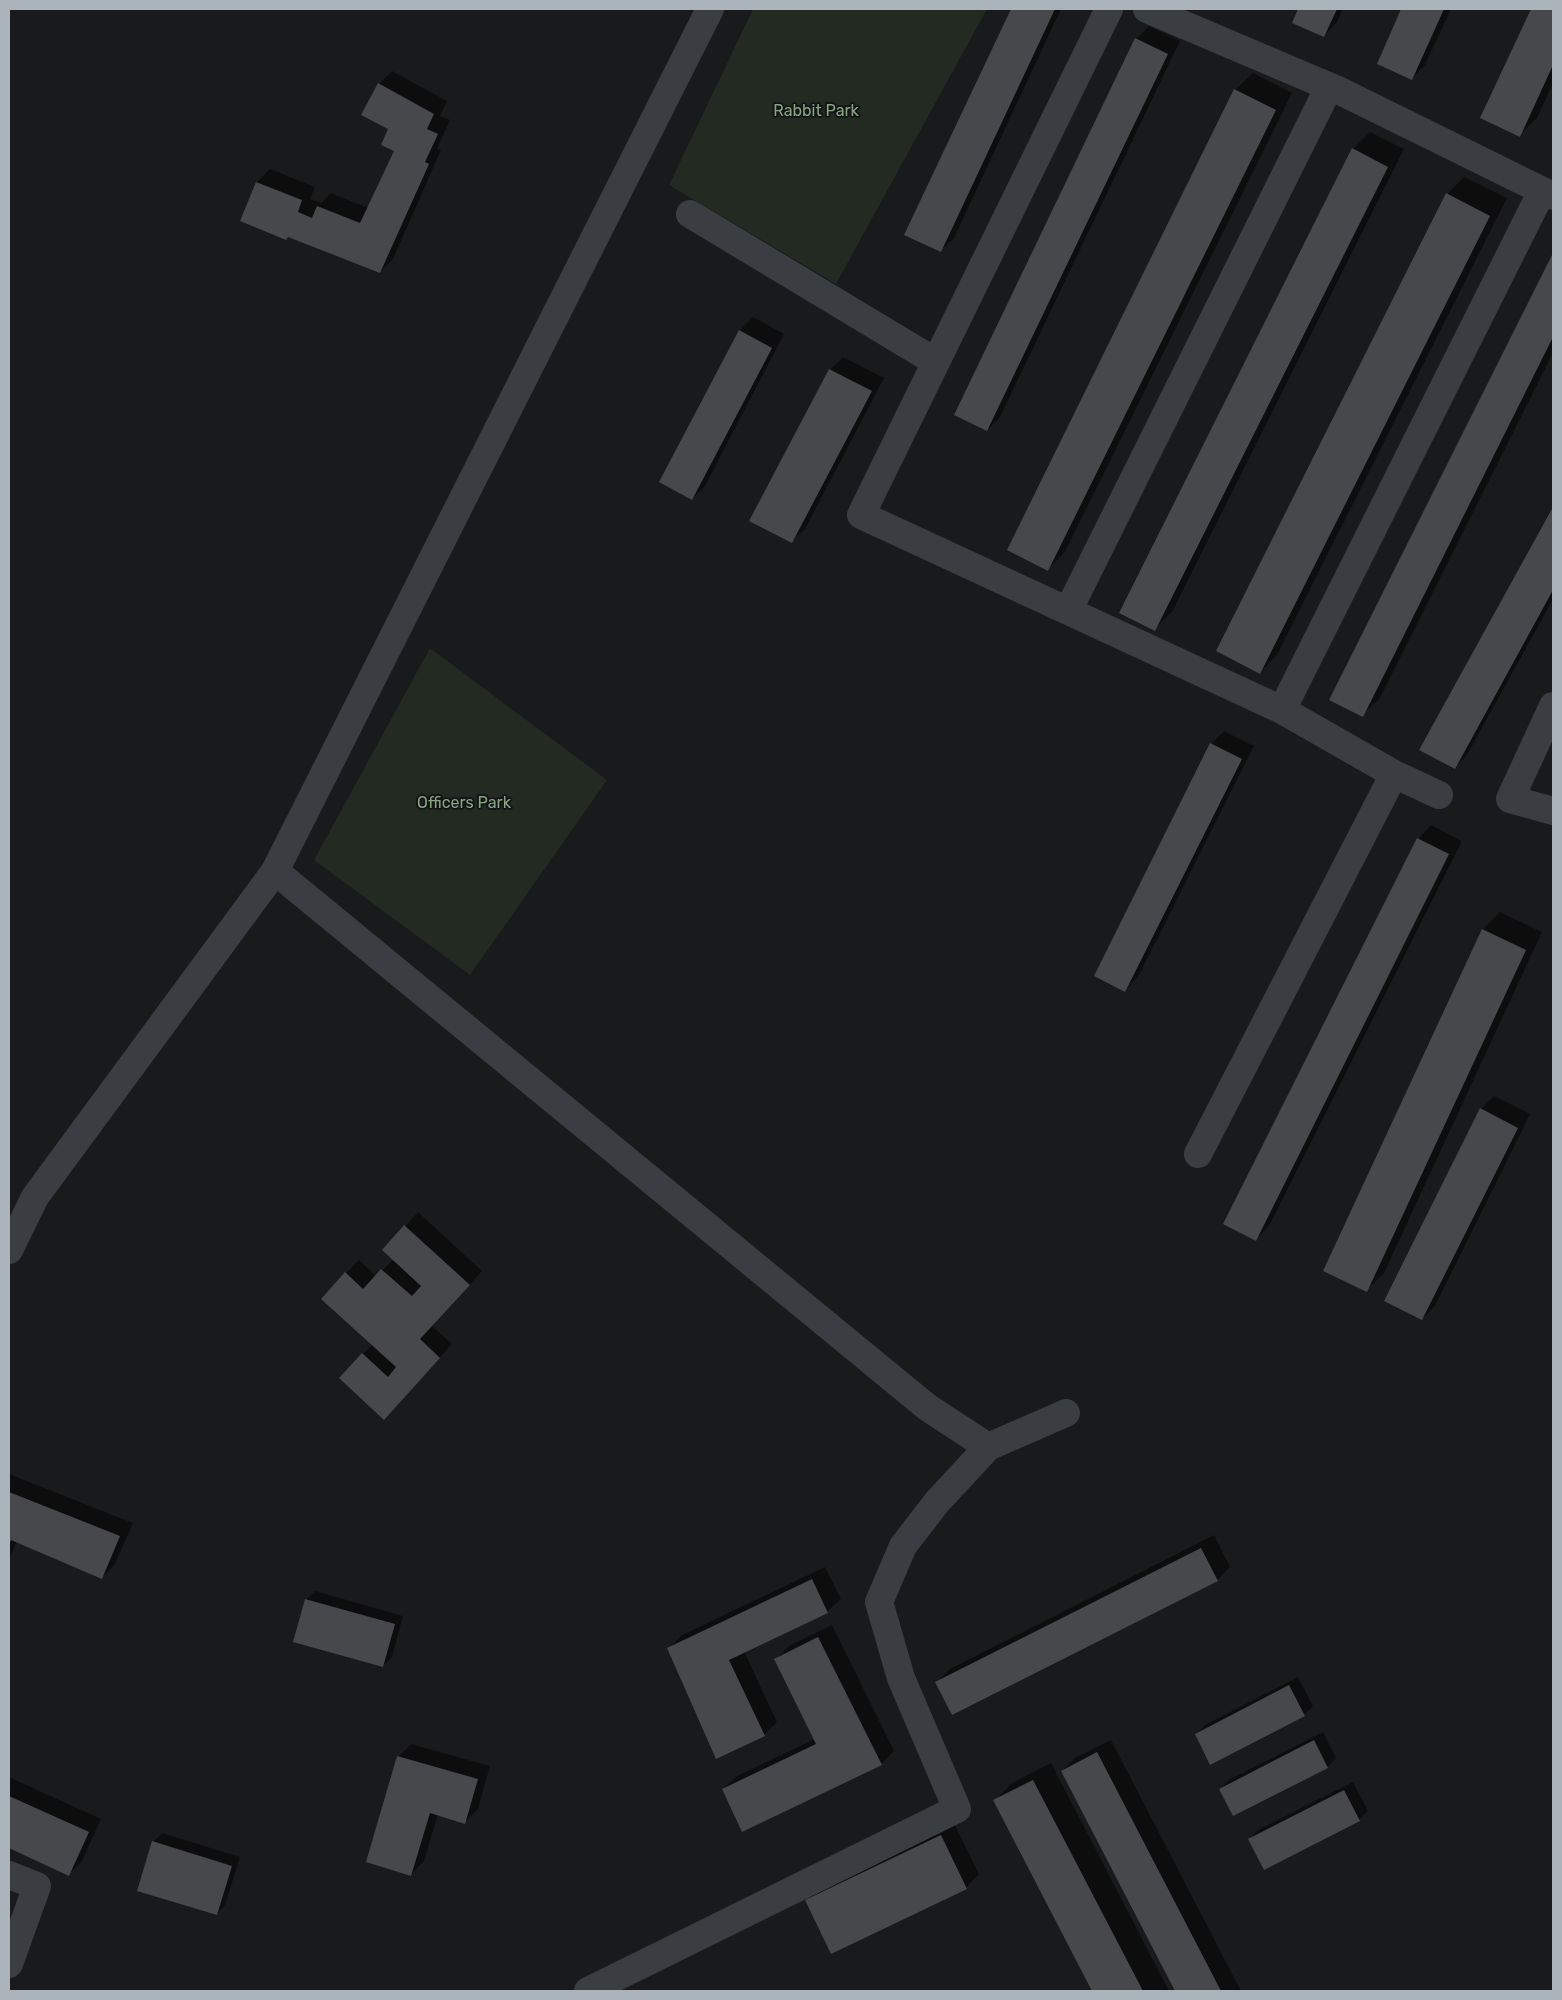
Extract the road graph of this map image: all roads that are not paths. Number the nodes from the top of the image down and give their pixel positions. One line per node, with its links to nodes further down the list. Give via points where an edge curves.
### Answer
1 (710, 9): 14 (street)
2 (1109, 9): 7 (street)
3 (1147, 9): 4 (street)
4 (1328, 87): 5 (street); 8 (street)
5 (1548, 193): 10 (street)
6 (690, 214): 7 (street)
7 (936, 362): 8 (street, via 862,514)
8 (1068, 611): 10 (street)
9 (1553, 706): 13 (street, via 1510,799)
10 (1282, 710): 11 (street)
11 (1394, 774): 12 (street); 15 (street)
12 (1439, 795)
13 (1553, 811)
14 (275, 871): 16 (street, via 35,1197); 18 (street, via 927,1408)
15 (1198, 1154)
16 (9, 1250)
17 (1066, 1413): 18 (street)
18 (988, 1447): 21 (street, via 937,1502 903,1546 880,1602 901,1678 957,1809)
19 (9, 1875): 20 (street, via 37,1886)
20 (9, 1964)
21 (588, 1991)

